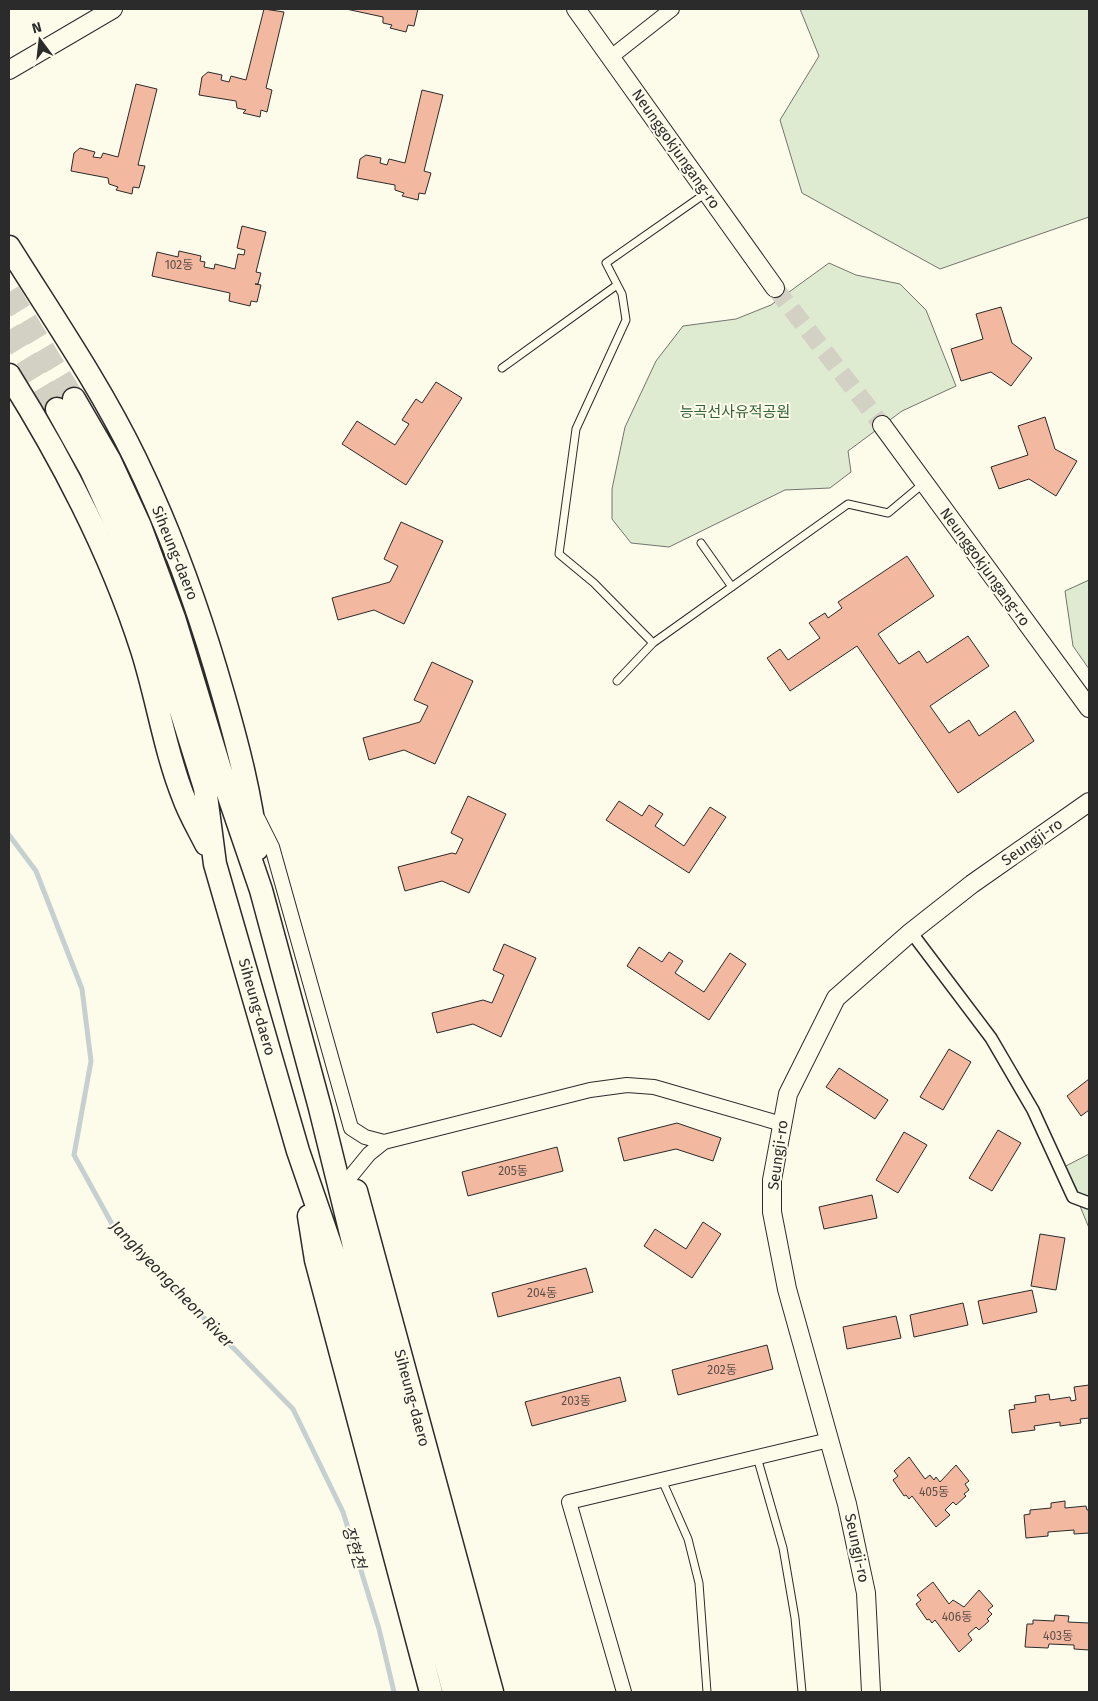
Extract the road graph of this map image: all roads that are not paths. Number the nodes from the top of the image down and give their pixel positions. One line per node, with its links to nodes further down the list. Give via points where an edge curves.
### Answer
1 (113, 9): 5 (street)
2 (576, 9): 4 (street, Neunggokjungang-ro)
3 (672, 9): 4 (street)
4 (611, 57): 6 (street, Neunggokjungang-ro)
5 (9, 70)
6 (707, 192): 8 (lane, via 606,263); 9 (street, Neunggokjungang-ro)
7 (9, 247): 20 (main road, Siheung-daero, via 98,389 135,458 170,535 207,637 244,767)
8 (617, 285): 10 (lane); 16 (lane, via 622,294 626,320 576,429 559,554 594,583)
9 (775, 288)
10 (502, 368)
11 (9, 375): 21 (main road, Siheung-daero, via 37,419 111,564 142,650 182,796)
12 (882, 425): 13 (street, Neunggokjungang-ro)
13 (924, 482): 15 (lane, via 888,513 848,504); 18 (street, Neunggokjungang-ro)
14 (701, 543): 15 (lane)
15 (732, 587): 16 (lane)
16 (653, 643): 17 (lane)
17 (617, 681)
18 (1089, 708)
19 (1089, 802): 23 (street, Seungji-ro, via 972,884)
20 (252, 807): 22 (main road, Siheung-daero); 26 (street, via 272,847 351,1128 364,1137)
21 (215, 864): 22 (main road, Siheung-daero, via 204,788 154,624 65,404 110,461 140,526 174,618); 27 (main road, Siheung-daero)
22 (261, 890): 24 (main road, Siheung-daero)
23 (911, 932): 25 (street, Seungji-ro, via 836,998 788,1094); 29 (street, via 992,1038 1033,1110 1073,1197)
24 (320, 1108): 28 (main road, Siheung-daero); 35 (main road, Siheung-daero)
25 (782, 1124): 26 (street, via 654,1087 627,1085 590,1090); 30 (street, Seungji-ro, via 772,1180 772,1212 787,1289)
26 (384, 1142): 28 (street)
27 (298, 1151): 33 (main road, Siheung-daero, via 316,1260); 34 (main road, Siheung-daero, via 338,1267)
28 (351, 1176): 36 (main road, Siheung-daero)
29 (1089, 1203)
30 (829, 1440): 31 (street); 40 (street, Seungji-ro, via 866,1593)
31 (757, 1457): 32 (street); 39 (lane, via 783,1548 795,1618)
32 (662, 1480): 37 (street, via 569,1502); 38 (lane, via 688,1539 699,1583)
33 (431, 1692)
34 (454, 1692)
35 (471, 1692)
36 (492, 1692)
37 (624, 1692)
38 (707, 1692)
39 (802, 1692)
40 (871, 1692)

